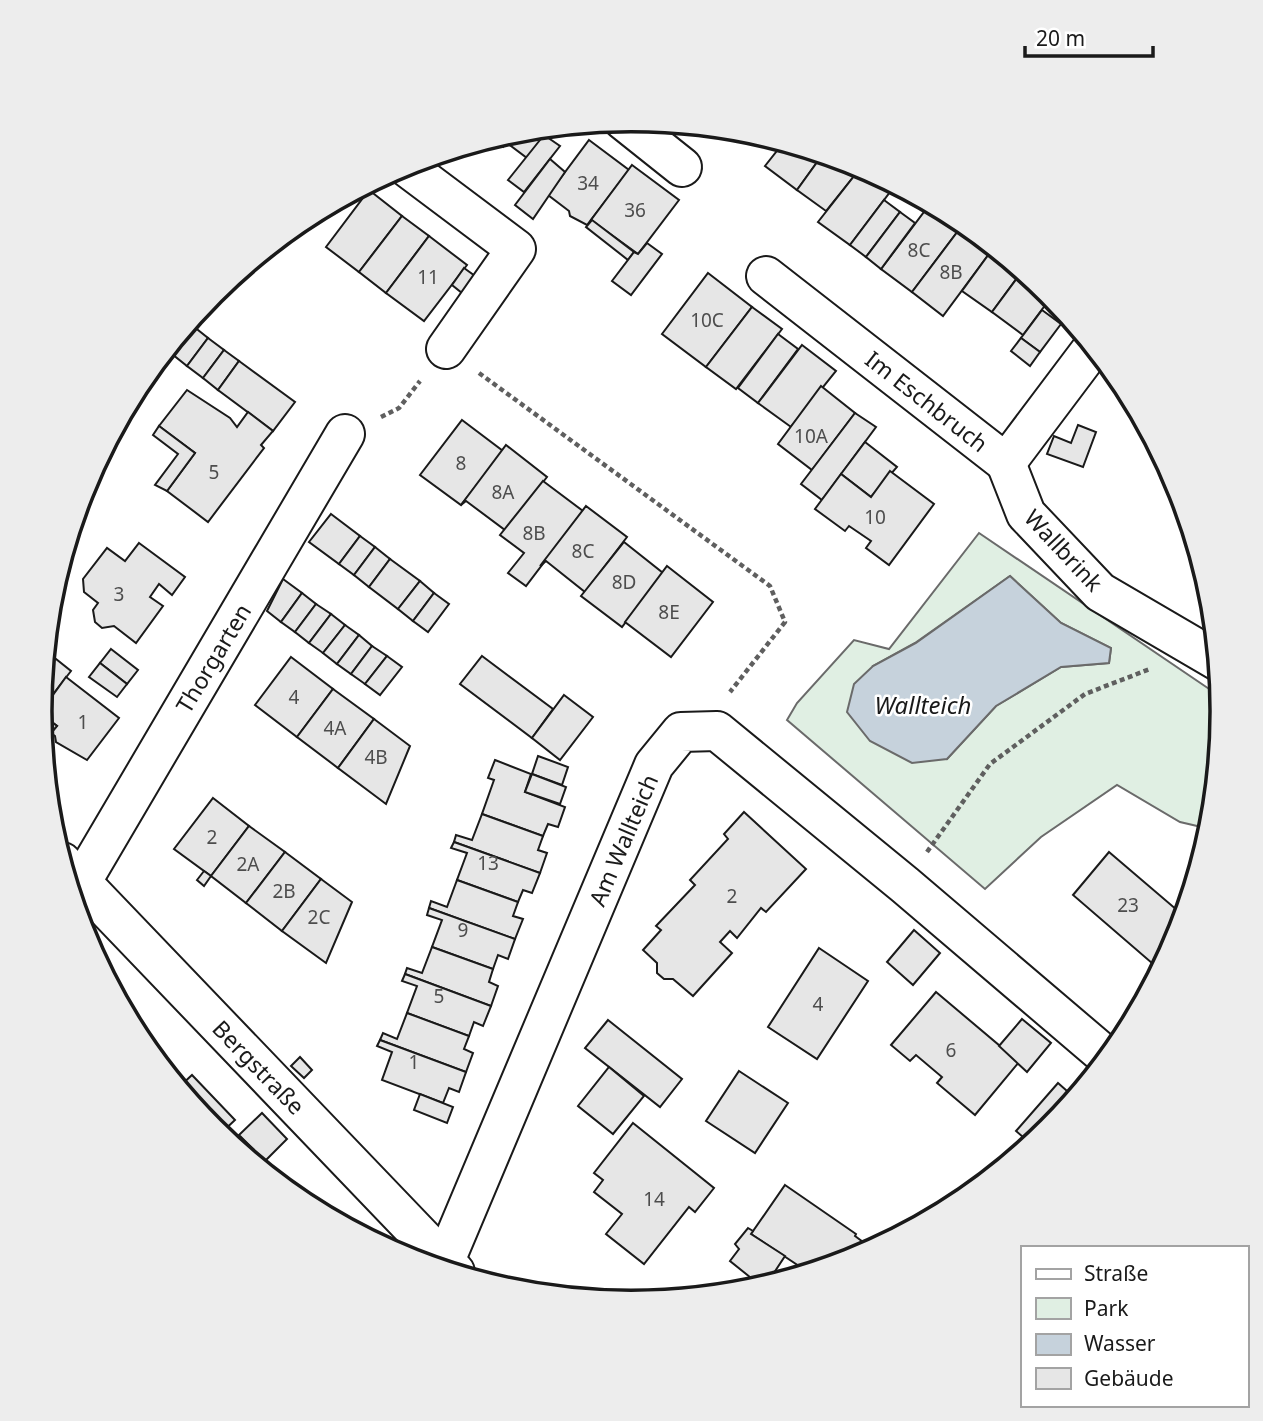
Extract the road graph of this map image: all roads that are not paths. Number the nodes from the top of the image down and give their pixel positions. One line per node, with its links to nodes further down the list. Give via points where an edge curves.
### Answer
1 (638, 132): 2 (street)
2 (682, 167)
3 (416, 174): 5 (street, via 516,249)
4 (766, 276): 8 (street, Im Eschbruch)
5 (446, 349)
6 (1088, 354): 8 (street, Im Eschbruch)
7 (345, 434): 10 (street, Thorgarten)
8 (1006, 463): 9 (street, Wallbrink, via 1026,514 1100,592)
9 (1208, 655)
10 (76, 872)
11 (80, 886): 13 (street, Bergstraße)
12 (1100, 1051): 14 (street, Am Wallteich, via 717,732 681,732 654,765)
13 (434, 1255)
14 (450, 1261)

